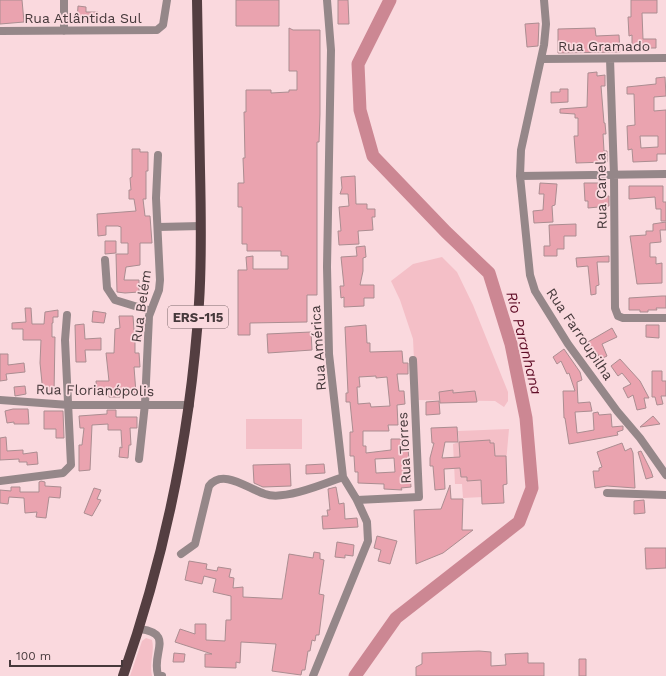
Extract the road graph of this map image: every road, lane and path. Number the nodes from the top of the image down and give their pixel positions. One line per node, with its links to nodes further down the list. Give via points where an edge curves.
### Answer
1 (64, 0): 7 (street)
2 (167, 0): 7 (street, Rua Atlântida Sul, via 163,25 157,30)
3 (197, 0): 16 (main road, ERS-115)
4 (328, 0): 28 (street, Rua América, via 331,50 327,319)
5 (544, 0): 9 (street, Rua Farroupilha, via 546,24)
6 (0, 31): 7 (street, Rua Atlântida Sul)
7 (64, 31)
8 (666, 58): 10 (street, Rua Gramado)
9 (542, 59): 10 (street, Rua Gramado); 14 (street, Rua Farroupilha, via 520,150)
10 (610, 59): 13 (street, Rua Canela)
11 (158, 155): 15 (street, Rua Belém)
12 (666, 174): 13 (street)
13 (614, 175): 14 (street); 20 (street, Rua Canela, via 615,308 618,316 623,318)
14 (520, 176): 27 (street, Rua Farroupilha, via 530,275 536,291 568,344)
15 (158, 226): 16 (street); 18 (street, Rua Belém, via 160,280)
16 (201, 226): 25 (main road, ERS-115, via 200,302)
17 (105, 260): 18 (street, via 107,288 115,300)
18 (151, 311): 23 (street, Rua Belém)
19 (67, 315): 24 (street, via 65,340)
20 (666, 318)
21 (413, 360): 32 (street, Rua Torres, via 419,497)
22 (0, 400): 24 (street, Rua Florianópolis)
23 (145, 404): 24 (street, Rua Florianópolis); 25 (street, Rua Florianópolis); 26 (street, Rua Belém)
24 (69, 405): 29 (street, via 71,465 63,473)
25 (190, 405): 34 (main road, ERS-115, via 163,540)
26 (139, 459)
27 (666, 475)
28 (342, 477): 32 (street, Rua América); 33 (street, via 305,491 272,495 221,478 214,480 209,486 195,544)
29 (0, 481)
30 (607, 493): 31 (street)
31 (666, 495)
32 (357, 500): 37 (street, Rua América, via 367,522 368,541)
33 (182, 554)
34 (140, 629): 35 (main road, ERS-115); 36 (street, via 156,633 160,640 157,670 158,675)
35 (123, 676)
36 (162, 676)
37 (313, 676)

